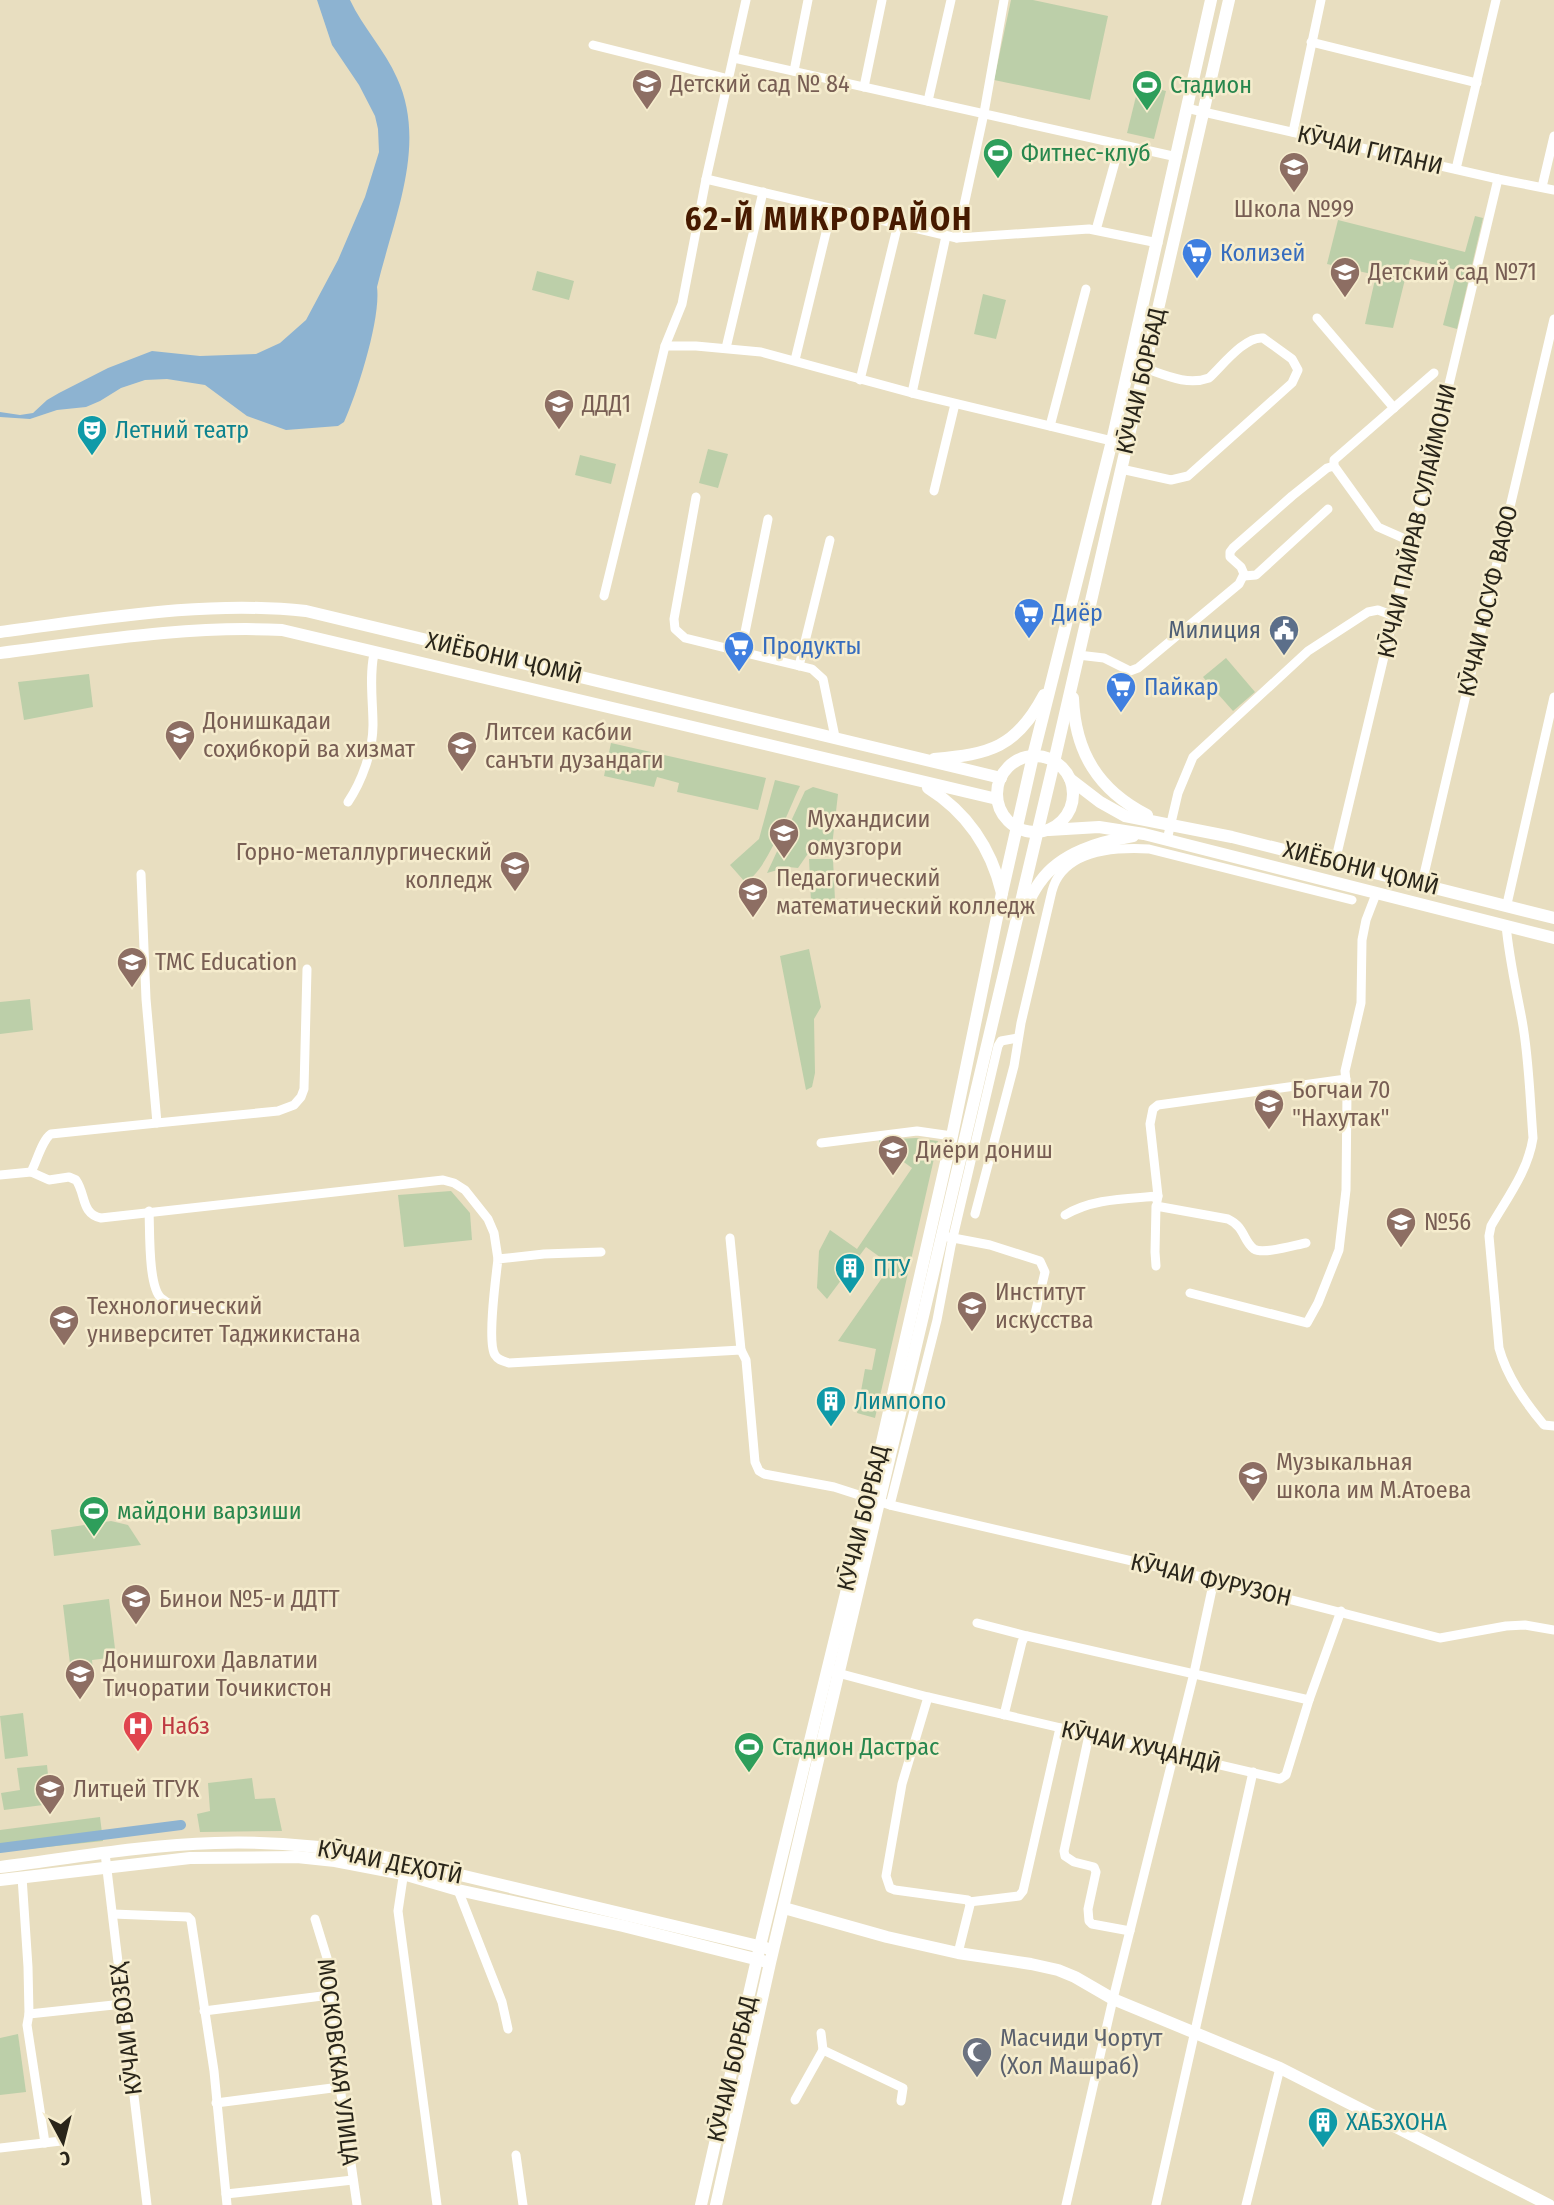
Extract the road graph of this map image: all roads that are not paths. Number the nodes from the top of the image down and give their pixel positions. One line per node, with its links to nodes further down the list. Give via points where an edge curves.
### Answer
1 (746, 0): 12 (street)
2 (808, 0): 13 (street)
3 (882, 0): 16 (street)
4 (951, 0): 17 (street)
5 (1004, 0): 20 (street)
6 (1211, 0): 18 (main road, КӮЧАИ БОРБАД)
7 (1229, 0): 19 (main road, КӮЧАИ БОРБАД)
8 (1321, 0): 10 (street)
9 (1494, 1): 15 (street)
10 (1311, 42): 15 (street); 21 (street)
11 (593, 45): 14 (street)
12 (734, 58): 13 (street); 14 (street)
13 (794, 71): 16 (street)
14 (729, 79): 26 (street)
15 (1477, 83): 25 (street)
16 (864, 87): 17 (street)
17 (928, 101): 20 (street)
18 (1186, 108): 19 (street, КӮЧАИ ГИТАНИ); 24 (main road, КӮЧАИ БОРБАД)
19 (1203, 112): 21 (street, КӮЧАИ ГИТАНИ); 43 (main road, КӮЧАИ БОРБАД)
20 (984, 113): 23 (street); 35 (street)
21 (1293, 132): 25 (street, КӮЧАИ ГИТАНИ)
22 (1554, 136): 28 (street)
23 (1120, 144): 24 (street); 33 (street)
24 (1177, 157): 36 (main road, КӮЧАИ БОРБАД)
25 (1456, 169): 27 (street, КӮЧАИ ГИТАНИ)
26 (706, 179): 30 (street); 40 (street, via 682,304)
27 (1498, 179): 28 (street, КӮЧАИ ГИТАНИ); 58 (street, КӮЧАИ ПАЙРАВ СУЛАЙМОНИ)
28 (1542, 187): 29 (street, КӮЧАИ ГИТАНИ)
29 (1554, 190)
30 (763, 192): 31 (street); 41 (street)
31 (832, 208): 32 (street); 42 (street)
32 (898, 224): 34 (street); 45 (street)
33 (1096, 230): 35 (street); 36 (street)
34 (946, 236): 35 (street); 46 (street)
35 (957, 238)
36 (1158, 243): 50 (main road, КӮЧАИ БОРБАД)
37 (1086, 289): 49 (street)
38 (1317, 318): 48 (street)
39 (1554, 319): 92 (street, КӮЧАИ ЮСУФ ВАФО)
40 (665, 346): 41 (street); 60 (street)
41 (726, 348): 42 (street)
42 (795, 360): 45 (street)
43 (1144, 368): 52 (main road, КӮЧАИ БОРБАД); 52 (street, via 1186,381 1201,380 1258,337 1292,359 1298,370 1292,383 1188,476 1171,480)
44 (1434, 373): 48 (street)
45 (860, 380): 46 (street)
46 (912, 393): 47 (street)
47 (955, 404): 49 (street); 53 (street)
48 (1394, 408): 51 (street, via 1334,460)
49 (1050, 426): 50 (street)
50 (1112, 441): 71 (main road, КӮЧАИ БОРБАД)
51 (1334, 466): 58 (street, via 1378,527); 59 (street, via 1233,548 1230,558)
52 (1121, 469): 67 (main road, КӮЧАИ БОРБАД)
53 (934, 491)
54 (696, 497): 63 (street, via 675,629 685,638)
55 (1328, 509): 59 (street, via 1256,575)
56 (768, 519): 63 (street)
57 (830, 540): 68 (street)
58 (1412, 542): 61 (street, КӮЧАИ ПАЙРАВ СУЛАЙМОНИ)
59 (1244, 576): 67 (street, via 1134,670 1104,658)
60 (604, 596)
61 (1394, 615): 82 (street, via 1367,612 1308,651 1194,757); 89 (street, КӮЧАИ ПАЙРАВ СУЛАЙМОНИ)
62 (0, 632): 66 (main road, ХИЁБОНИ ҶОМӢ, via 175,610 281,609)
63 (741, 652): 68 (street)
64 (0, 653): 69 (main road, ХИЁБОНИ ҶОМӢ, via 195,630 282,630)
65 (374, 654): 81 (street, via 372,740 357,790)
66 (491, 654): 69 (main road); 73 (main road, ХИЁБОНИ ҶОМӢ)
67 (1078, 655): 70 (main road, КӮЧАИ БОРБАД)
68 (799, 666): 73 (street, via 812,669 823,679)
69 (484, 676): 79 (main road, ХИЁБОНИ ҶОМӢ)
70 (1072, 679): 76 (main road, КӮЧАИ БОРБАД); 82 (main road, via 1077,734 1088,761 1131,807)
71 (1053, 680): 74 (main road, КӮЧАИ БОРБАД); 75 (main road, via 1035,713 999,747)
72 (1554, 696): 96 (street)
73 (835, 737): 75 (main road, ХИЁБОНИ ҶОМӢ)
74 (1033, 756): 76 (main road); 77 (main road, via 1016,762); 83 (main road, КӮЧАИ БОРБАД)
75 (922, 760): 77 (main road, ХИЁБОНИ ҶОМӢ)
76 (1054, 762): 78 (main road); 84 (main road, КӮЧАИ БОРБАД)
77 (1001, 778): 80 (main road)
78 (1070, 779): 82 (main road, via 1125,816); 84 (main road, КӮЧАИ БОРБАД, via 1072,802 1067,814)
79 (919, 782): 80 (main road, ХИЁБОНИ ҶОМӢ); 93 (main road, via 955,807 978,834)
80 (997, 799): 83 (main road, via 1008,821)
81 (348, 802)
82 (1166, 823): 86 (street); 89 (main road, ХИЁБОНИ ҶОМӢ)
83 (1018, 828): 84 (main road); 93 (main road, КӮЧАИ БОРБАД)
84 (1042, 831): 85 (main road, ХИЁБОНИ ҶОМӢ, via 1099,827); 98 (main road, КӮЧАИ БОРБАД)
85 (1144, 834): 86 (main road, ХИЁБОНИ ҶОМӢ); 87 (main road)
86 (1167, 840): 88 (main road, ХИЁБОНИ ҶОМӢ)
87 (1093, 849): 88 (street, via 1149,849); 91 (main road, via 1057,865)
88 (1226, 862): 94 (main road, ХИЁБОНИ ҶОМӢ); 95 (street)
89 (1335, 862): 92 (main road, ХИЁБОНИ ҶОМӢ)
90 (141, 874): 104 (street)
91 (1052, 875): 98 (main road, via 1040,881); 102 (street)
92 (1422, 883): 96 (main road, ХИЁБОНИ ҶОМӢ)
93 (1002, 894): 105 (main road, КӮЧАИ БОРБАД)
94 (1376, 894): 99 (main road, ХИЁБОНИ ҶОМӢ); 103 (street, via 1362,940 1361,1003)
95 (1352, 900)
96 (1507, 904): 97 (main road, ХИЁБОНИ ҶОМӢ)
97 (1554, 918)
98 (1016, 923): 114 (main road, КӮЧАИ БОРБАД)
99 (1506, 925): 100 (main road, ХИЁБОНИ ҶОМӢ); 124 (street, via 1523,1022 1533,1138 1531,1155 1489,1236 1499,1348 1525,1402 1544,1425)
100 (1554, 938)
101 (307, 969): 104 (street, via 304,1089 294,1105 278,1111)
102 (1017, 1038): 112 (street, via 1014,1066); 114 (street, via 998,1046)
103 (1346, 1079): 109 (street, via 1158,1105 1150,1124); 120 (street, via 1346,1189 1339,1251 1311,1319 1307,1323)
104 (156, 1123): 107 (street, via 51,1134 44,1139)
105 (952, 1136): 106 (street, via 917,1131); 125 (main road, КӮЧАИ БОРБАД)
106 (821, 1143)
107 (31, 1172): 108 (street); 111 (street, via 49,1180 76,1180 86,1208 96,1217)
108 (0, 1175)
109 (1158, 1196): 110 (street); 113 (street, via 1100,1202)
110 (1156, 1206): 116 (street, via 1228,1219 1237,1223 1254,1249 1262,1251); 119 (street)
111 (149, 1211): 118 (street, via 443,1180 465,1190 488,1219); 121 (street, via 154,1283 160,1298 197,1309)
112 (975, 1214)
113 (1065, 1215)
114 (948, 1236): 122 (street, via 1040,1261 1045,1272); 125 (main road, КӮЧАИ БОРБАД)
115 (730, 1238): 123 (street)
116 (1306, 1243)
117 (601, 1252): 118 (street)
118 (498, 1259): 123 (street, via 492,1350 503,1362)
119 (1156, 1266)
120 (1190, 1293)
121 (232, 1309)
122 (1034, 1318)
123 (741, 1350): 125 (street, КӮЧАИ ФУРУЗОН, via 759,1471)
124 (1554, 1426)
125 (880, 1501): 126 (street, КӮЧАИ ФУРУЗОН); 131 (main road, КӮЧАИ БОРБАД)
126 (1214, 1580): 127 (street, КӮЧАИ ФУРУЗОН); 132 (street)
127 (1341, 1611): 129 (street, КӮЧАИ ФУРУЗОН, via 1440,1638 1506,1626); 134 (street, КӮЧАИ ХУҶАНДӢ)
128 (977, 1623): 130 (street)
129 (1554, 1630)
130 (1027, 1636): 132 (street); 135 (street)
131 (832, 1672): 133 (street, КӮЧАИ ХУҶАНДӢ); 148 (main road, КӮЧАИ БОРБАД); 153 (main road, КӮЧАИ БОРБАД)
132 (1194, 1673): 134 (street); 138 (street)
133 (928, 1697): 135 (street, КӮЧАИ ХУҶАНДӢ); 147 (street, via 902,1784 886,1876 895,1890)
134 (1309, 1700): 139 (street, КӮЧАИ ХУҶАНДӢ, via 1286,1775 1280,1779)
135 (1004, 1715): 136 (street, КӮЧАИ ХУҶАНДӢ)
136 (1060, 1728): 137 (street, КӮЧАИ ХУҶАНДӢ); 147 (street, via 1023,1891 1019,1896)
137 (1089, 1735): 138 (street, КӮЧАИ ХУҶАНДӢ); 151 (street, via 1065,1856 1094,1867 1096,1872 1089,1921)
138 (1174, 1755): 139 (street, КӮЧАИ ХУҶАНДӢ); 151 (street)
139 (1252, 1772): 161 (street)
140 (105, 1853): 141 (main road, КӮЧАИ ДЕҲОТӢ); 142 (street, КӮЧАИ ВОЗЕҲ); 143 (main road, КӮЧАИ ДЕҲОТӢ, via 214,1843 284,1844 333,1847)
141 (0, 1867)
142 (107, 1867): 143 (main road, КӮЧАИ ДЕҲОТӢ, via 190,1858 297,1857); 144 (main road, КӮЧАИ ДЕҲОТӢ); 149 (street, КӮЧАИ ВОЗЕҲ)
143 (405, 1868): 146 (main road, КӮЧАИ ДЕҲОТӢ); 153 (main road, КӮЧАИ ДЕҲОТӢ); 177 (street, via 398,1912)
144 (22, 1877): 145 (main road, КӮЧАИ ДЕҲОТӢ); 158 (street)
145 (0, 1880)
146 (458, 1890): 153 (main road, КӮЧАИ ДЕҲОТӢ); 159 (street)
147 (969, 1902): 152 (street)
148 (784, 1908): 152 (main road); 153 (main road, КӮЧАИ БОРБАД)
149 (113, 1914): 156 (street, КӮЧАИ ВОЗЕҲ); 157 (street, via 191,1920)
150 (315, 1919): 154 (street, МОСКОВСКАЯ УЛИЦА, via 327,1958)
151 (1130, 1931): 155 (street)
152 (958, 1953): 155 (main road, via 1058,1970)
153 (765, 1955): 179 (main road, КӮЧАИ БОРБАД); 180 (main road, КӮЧАИ БОРБАД)
154 (330, 1995): 157 (street); 164 (street, МОСКОВСКАЯ УЛИЦА)
155 (1113, 1999): 161 (main road); 181 (street)
156 (123, 2004): 158 (street); 174 (street, КӮЧАИ ВОЗЕҲ)
157 (204, 2011): 167 (street)
158 (29, 2014): 169 (street)
159 (509, 2029)
160 (821, 2033): 162 (street)
161 (1194, 2033): 163 (main road); 182 (street)
162 (823, 2050): 165 (street); 166 (street, via 902,2088)
163 (1280, 2068): 183 (street); 184 (main road)
164 (340, 2087): 167 (street); 172 (street, МОСКОВСКАЯ УЛИЦА)
165 (795, 2100)
166 (901, 2101)
167 (216, 2103): 173 (street)
168 (61, 2141): 169 (street)
169 (45, 2143): 170 (street)
170 (0, 2148)
171 (516, 2155): 178 (street)
172 (353, 2180): 173 (street); 176 (street, МОСКОВСКАЯ УЛИЦА)
173 (226, 2194): 175 (street)
174 (147, 2205)
175 (227, 2205)
176 (357, 2205)
177 (437, 2205)
178 (523, 2205)
179 (701, 2205)
180 (716, 2205)
181 (1066, 2205)
182 (1156, 2205)
183 (1246, 2205)
184 (1549, 2205)

